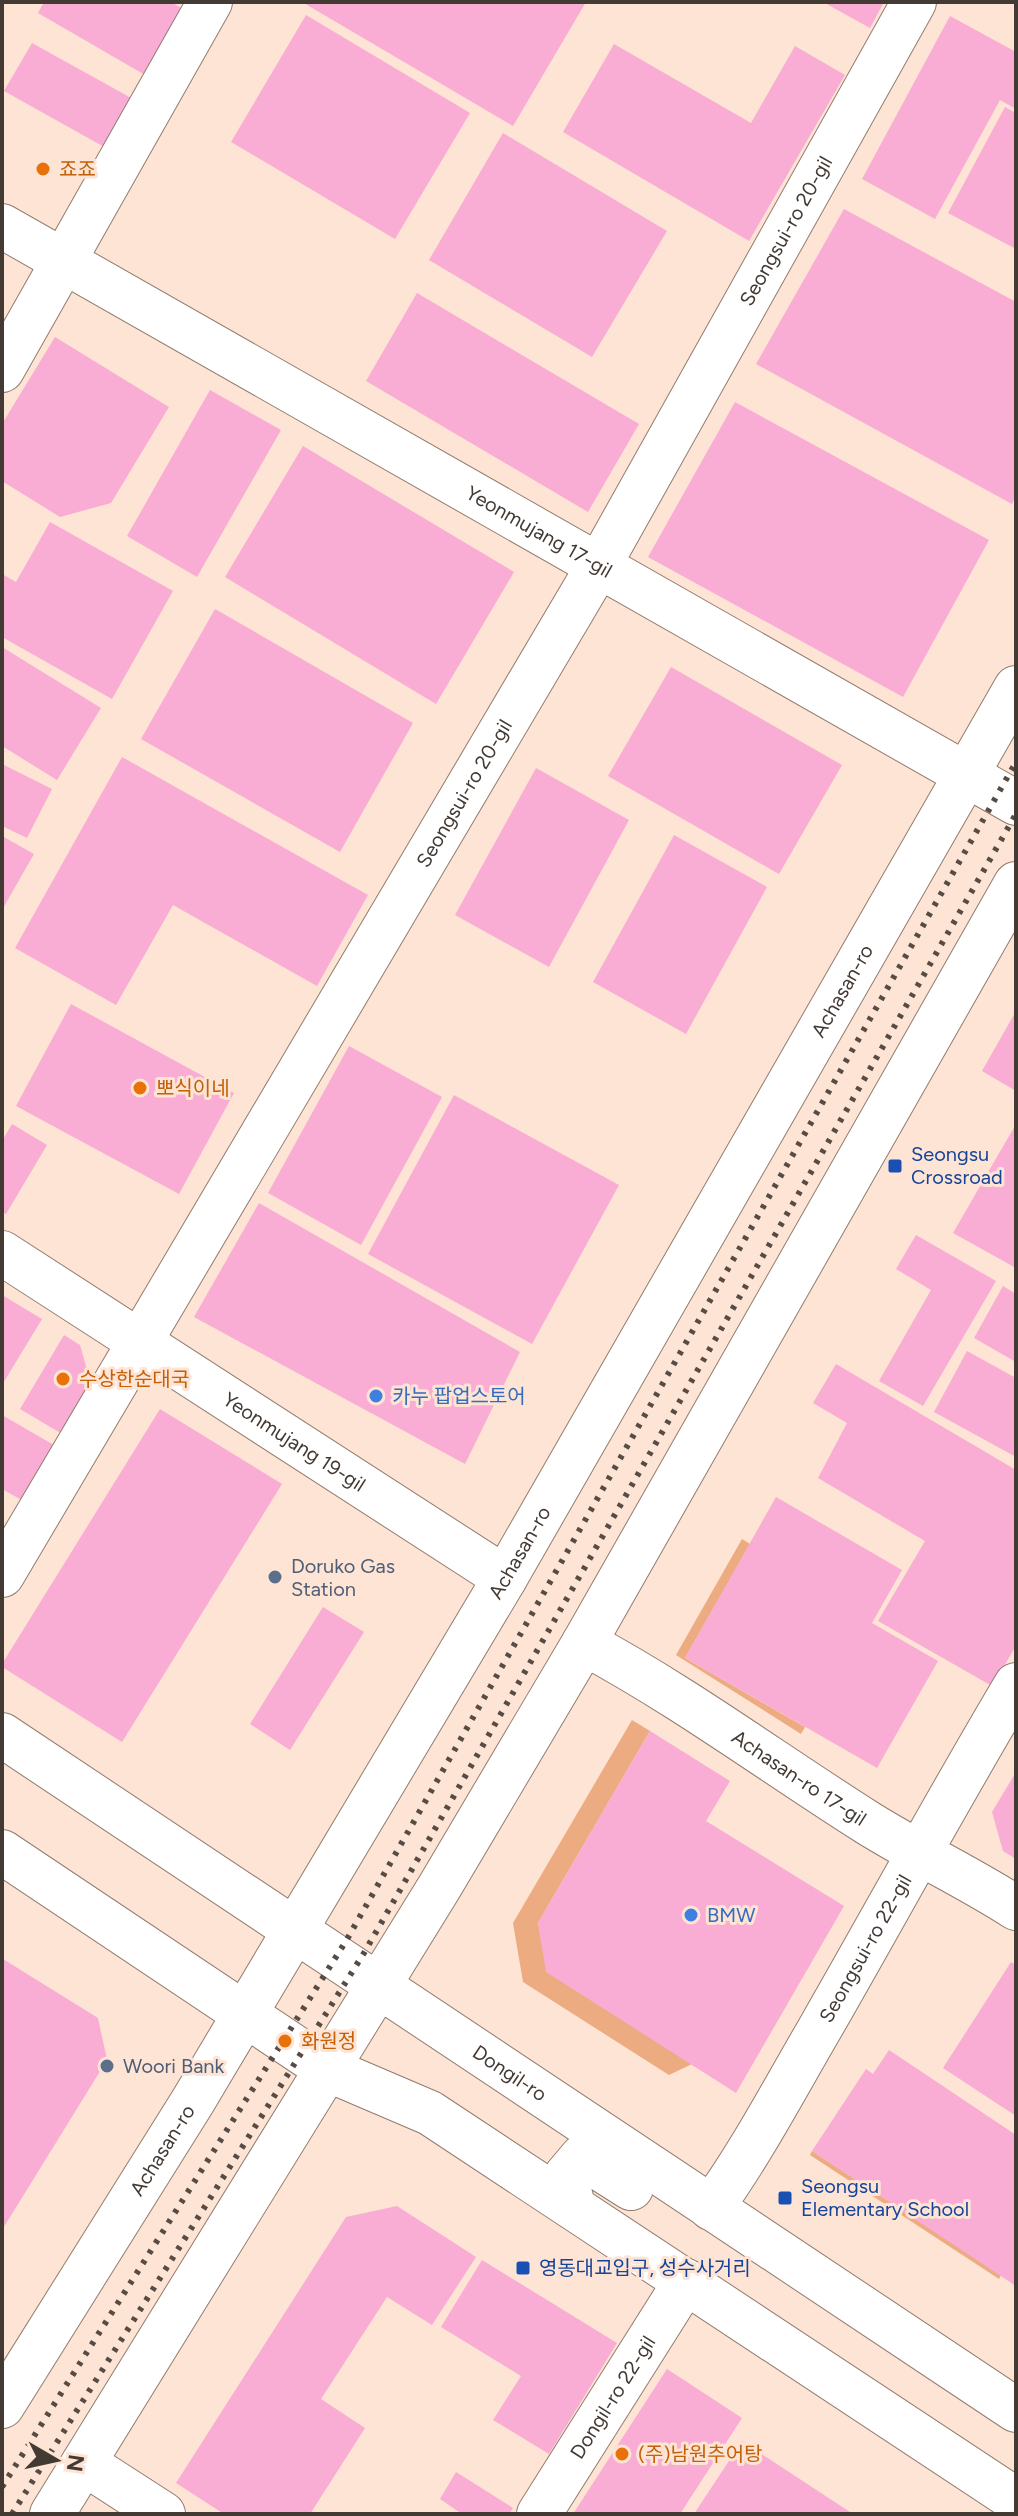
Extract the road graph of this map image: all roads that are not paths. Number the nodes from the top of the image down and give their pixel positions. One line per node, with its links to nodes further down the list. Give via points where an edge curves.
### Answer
1 (210, 2): 4 (main road)
2 (914, 2): 6 (main road, Seongsui-ro 20-gil)
3 (2, 226): 4 (main road, Yeonmujang 17-gil)
4 (63, 262): 5 (main road); 6 (main road, Yeonmujang 17-gil)
5 (2, 370)
6 (599, 565): 8 (main road, Yeonmujang 17-gil); 12 (main road, Seongsui-ro 20-gil)
7 (1016, 688): 8 (main road, Achasan-ro)
8 (966, 775): 9 (main road, Yeonmujang 17-gil); 14 (main road, Achasan-ro)
9 (1016, 803)
10 (1016, 884): 15 (main road)
11 (2, 1253): 12 (main road, Yeonmujang 19-gil)
12 (140, 1342): 13 (main road, Seongsui-ro 20-gil); 14 (main road, Yeonmujang 19-gil)
13 (2, 1575)
14 (505, 1578): 21 (main road, Achasan-ro)
15 (584, 1643): 18 (main road, Achasan-ro 17-gil); 22 (main road)
16 (1016, 1685): 18 (main road, Seongsui-ro 22-gil)
17 (2, 1735): 21 (main road, Dongil-ro)
18 (919, 1850): 20 (main road, Achasan-ro 17-gil); 25 (main road, Seongsui-ro 22-gil, via 743,2162)
19 (2, 1852): 23 (main road)
20 (1016, 1908)
21 (295, 1930): 22 (main road, Dongil-ro); 23 (main road, Achasan-ro)
22 (379, 1985): 24 (main road); 25 (main road, Dongil-ro)
23 (244, 2015): 24 (main road); 28 (main road, Achasan-ro)
24 (327, 2069): 26 (main road, via 430,2113); 30 (main road)
25 (696, 2198): 26 (main road, via 647,2198 582,2157 566,2176); 29 (main road, Dongil-ro)
26 (573, 2207): 27 (main road)
27 (686, 2281): 31 (main road); 34 (main road, Dongil-ro 22-gil)
28 (2, 2406)
29 (1016, 2410)
30 (84, 2463): 32 (main road); 33 (main road)
31 (1016, 2500)
32 (52, 2514)
33 (163, 2514)
34 (539, 2514)

